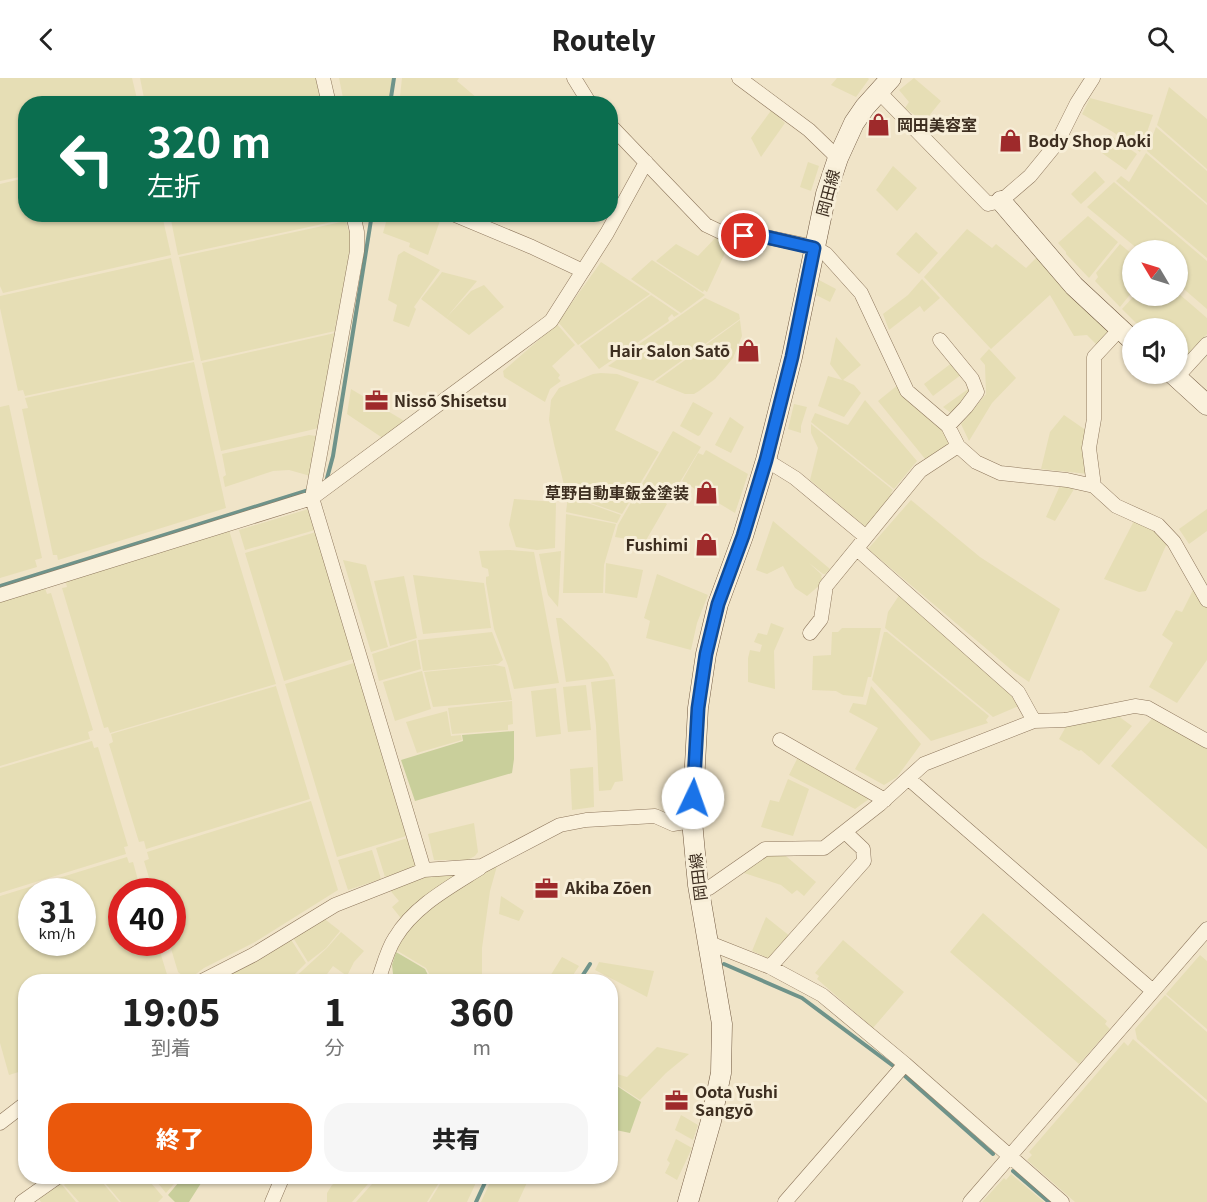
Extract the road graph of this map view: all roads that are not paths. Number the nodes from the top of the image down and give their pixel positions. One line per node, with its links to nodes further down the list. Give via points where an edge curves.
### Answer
1 (323, 78): 6 (street)
2 (574, 78): 7 (street)
3 (739, 78): 9 (street, via 808,130)
4 (1094, 78): 11 (street, via 1057,143 1030,176)
5 (885, 84): 9 (street, 岡田線, via 854,123); 11 (street, via 988,204)
6 (326, 96)
7 (585, 96)
8 (618, 133): 10 (street)
9 (837, 158): 16 (street, 岡田線)
10 (646, 162): 12 (street); 16 (street, via 706,225 726,235 762,236)
11 (1001, 201): 18 (street, via 1074,286)
12 (618, 214)
13 (355, 222): 29 (street, via 357,251)
14 (472, 222): 17 (street)
15 (614, 222): 17 (street)
16 (814, 248): 25 (street, via 826,254 861,293 907,391); 27 (street, 岡田線)
17 (583, 271): 29 (street, via 550,321)
18 (1122, 330)
19 (1122, 337): 28 (street, via 1094,357 1094,419 1089,448)
20 (940, 340): 25 (street, via 972,379 976,392)
21 (1207, 344): 22 (street)
22 (1188, 362)
23 (1185, 384): 24 (street)
24 (1207, 405)
25 (948, 426): 26 (street)
26 (958, 446): 28 (street, via 976,462 999,473); 30 (street, via 920,471)
27 (766, 460): 30 (street, via 795,478); 40 (street, 岡田線, via 718,604 706,654 698,708)
28 (1094, 486): 33 (street, via 1116,506 1158,525 1174,542)
29 (312, 498): 32 (street); 43 (street)
30 (866, 537): 31 (street)
31 (856, 549): 34 (street, via 826,586 821,620); 35 (street, via 1018,692)
32 (0, 594)
33 (1207, 600)
34 (810, 633)
35 (1034, 721): 37 (street, via 1065,720 1135,706 1148,708); 38 (street, via 924,764)
36 (780, 740): 39 (street)
37 (1207, 741)
38 (909, 779): 39 (street); 50 (street)
39 (885, 800): 41 (street)
40 (692, 821): 42 (street, via 673,824 654,816 560,825); 44 (street, 岡田線)
41 (844, 832): 44 (street, via 824,848 765,849 709,888); 47 (street, via 863,849 864,861)
42 (482, 866): 43 (street); 49 (street, via 410,918 394,939)
43 (424, 870): 48 (street, via 335,905)
44 (698, 885): 46 (street, 岡田線)
45 (1207, 929): 50 (street)
46 (707, 942): 47 (street); 59 (street, 岡田線, via 722,1024 721,1073)
47 (770, 967): 51 (street, via 822,995)
48 (216, 974)
49 (381, 974)
50 (1153, 991): 54 (street)
51 (905, 1064): 54 (street); 60 (street)
52 (18, 1109): 53 (street)
53 (0, 1123)
54 (1010, 1156): 61 (street); 62 (street)
55 (48, 1184): 57 (street)
56 (280, 1184): 58 (street)
57 (22, 1202)
58 (272, 1202)
59 (688, 1202)
60 (785, 1202)
61 (970, 1202)
62 (1062, 1202)

